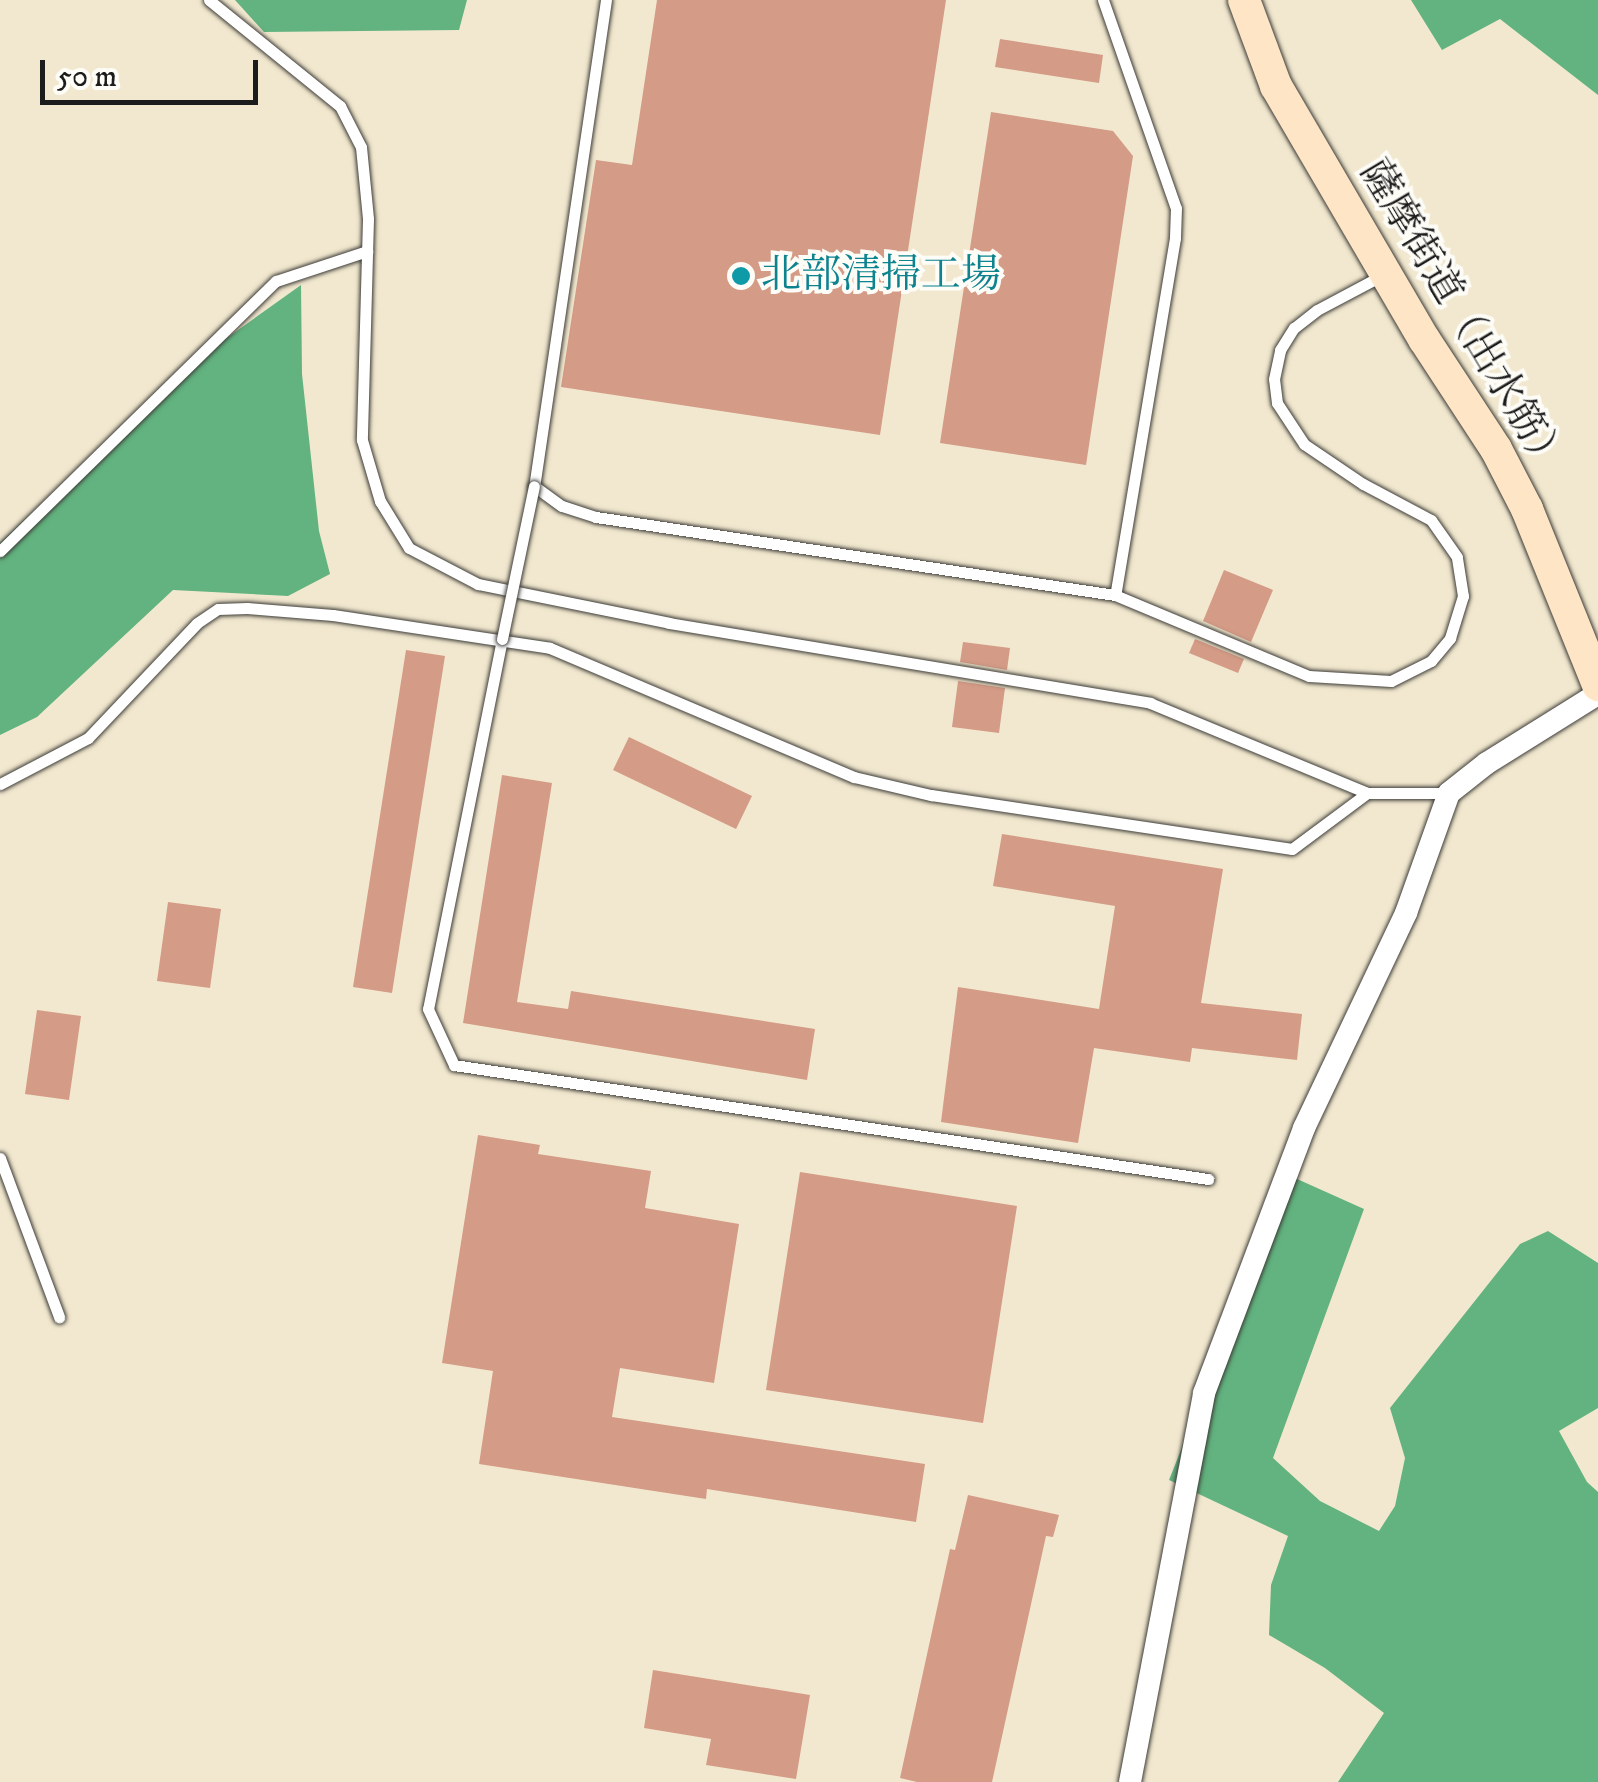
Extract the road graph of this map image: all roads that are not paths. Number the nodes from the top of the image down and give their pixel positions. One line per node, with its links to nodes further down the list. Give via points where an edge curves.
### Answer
1 (209, 0): 5 (lane, via 340,106 361,147)
2 (606, 0): 7 (lane)
3 (1103, 0): 9 (lane, via 1176,208)
4 (1244, 0): 6 (street, 薩摩街道（出水筋）, via 1276,86)
5 (367, 252): 8 (lane, via 276,281); 14 (lane, via 362,440 380,500 409,548 478,584 554,601 1150,704)
6 (1385, 274): 9 (lane, via 1294,328 1274,378 1277,402 1304,444 1431,520 1448,540 1463,596 1450,638 1431,661 1391,681 1309,676); 11 (street, 薩摩街道（出水筋）, via 1496,449)
7 (534, 486): 9 (lane, via 562,506 596,517); 10 (lane, bridge)
8 (0, 551)
9 (1116, 595)
10 (502, 639): 13 (lane, via 333,615 218,609 88,738); 14 (lane, via 550,648 854,777 930,795 1292,849); 17 (lane, via 428,1009 454,1065)
11 (1598, 685)
12 (1598, 694): 15 (street)
13 (0, 784)
14 (1367, 793): 15 (lane)
15 (1449, 793): 19 (street, via 1406,913 1304,1128 1204,1394)
16 (0, 1158): 18 (lane)
17 (1208, 1180)
18 (59, 1317)
19 (1130, 1782)

